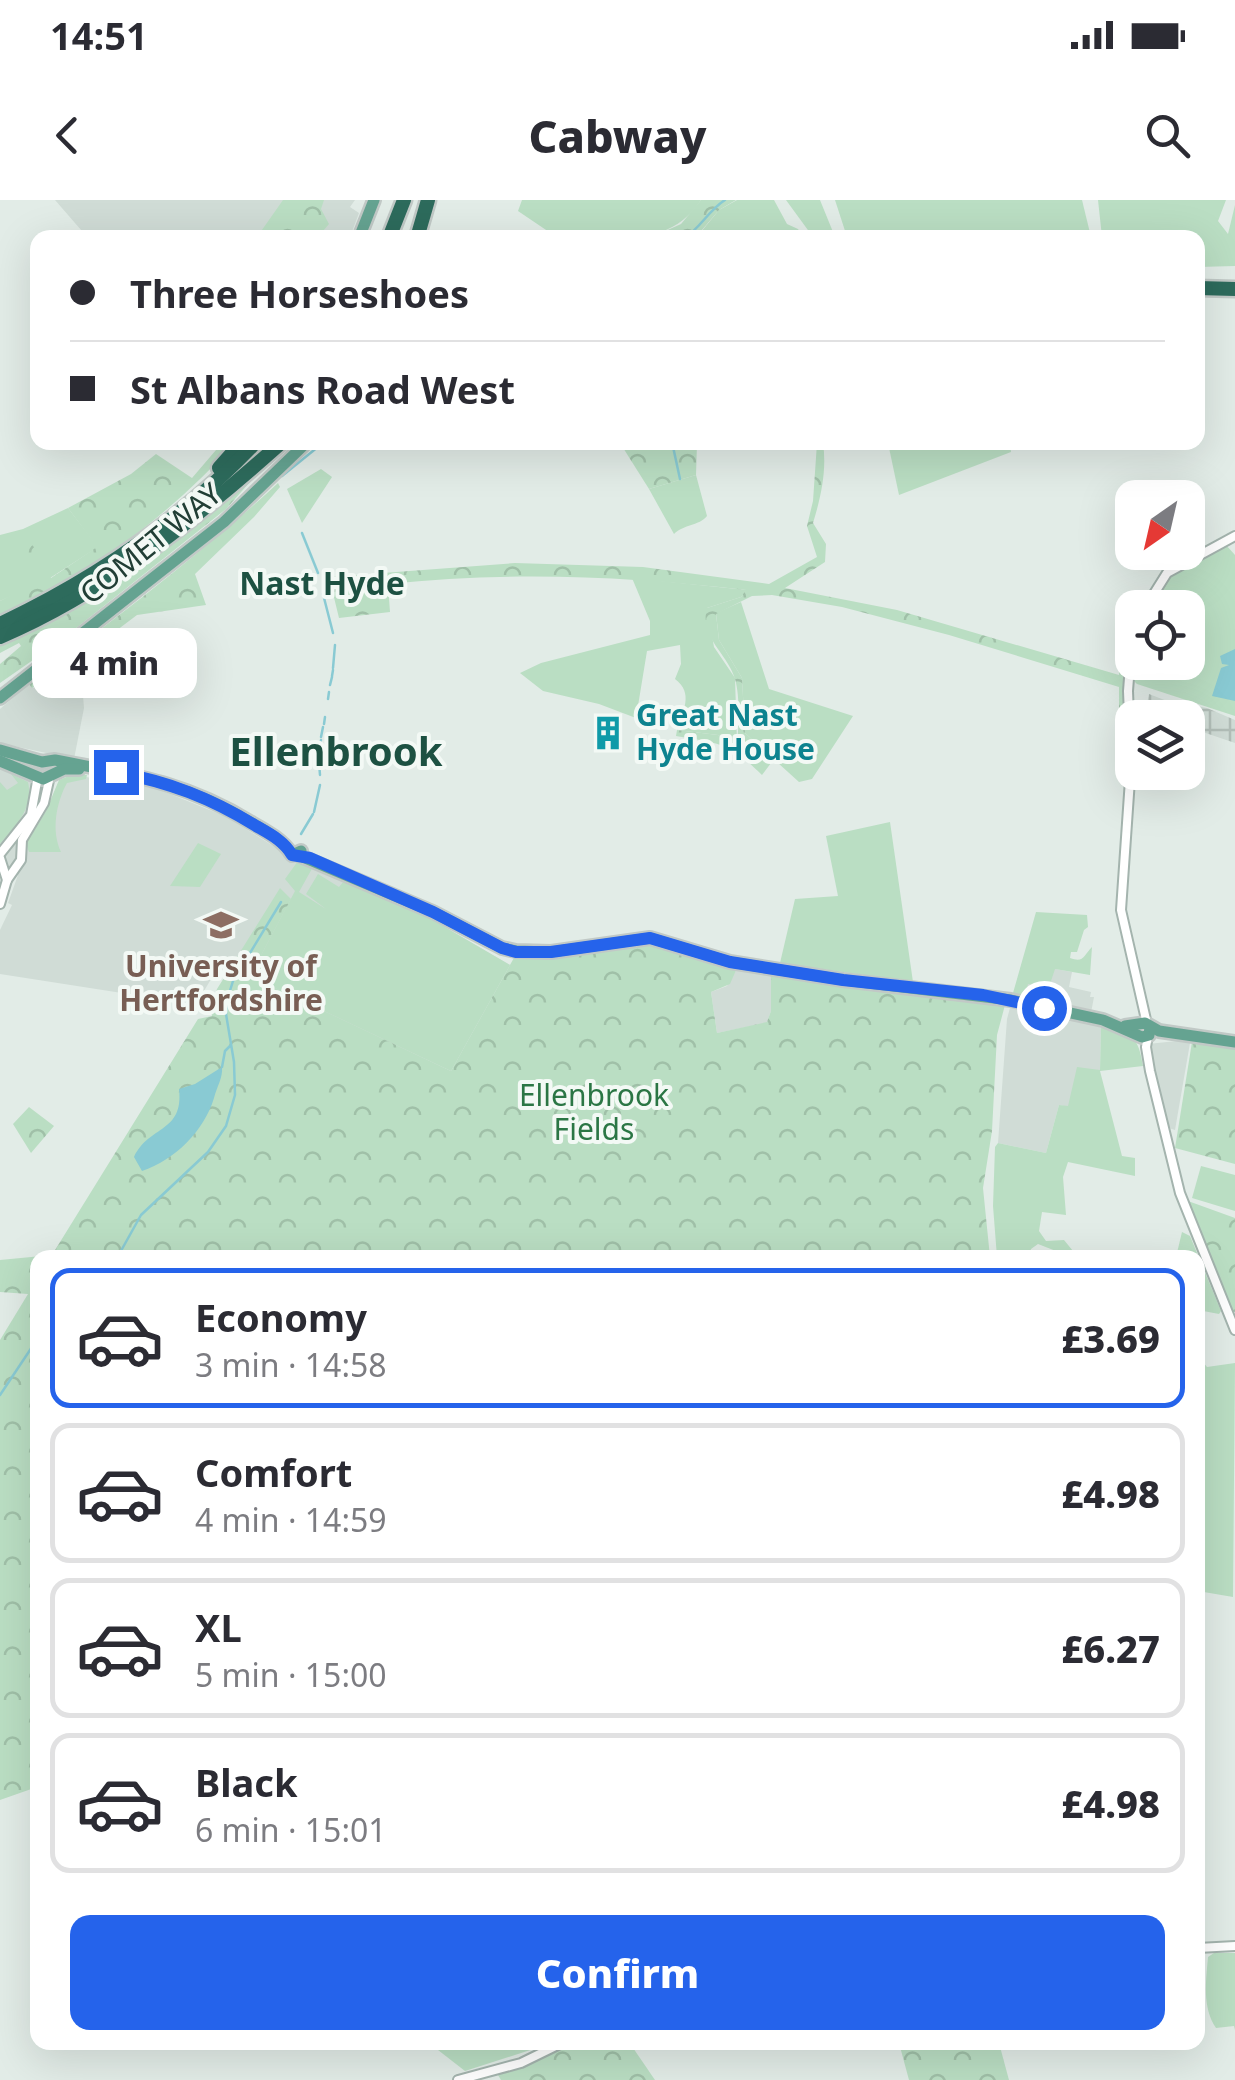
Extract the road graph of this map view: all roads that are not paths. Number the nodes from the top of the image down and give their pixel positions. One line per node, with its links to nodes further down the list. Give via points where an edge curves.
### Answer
1 (374, 200): 5 (main road)
2 (404, 200): 6 (highway)
3 (414, 200): 7 (highway)
4 (428, 200): 8 (highway)
5 (364, 230)
6 (392, 230)
7 (402, 230)
8 (419, 230)
9 (1205, 279): 10 (highway)
10 (1235, 280)
11 (1205, 288): 12 (highway)
12 (1235, 289)
13 (235, 450): 21 (highway)
14 (248, 450): 21 (highway)
15 (261, 450): 19 (highway)
16 (273, 450): 18 (highway)
17 (299, 450): 24 (main road, COMET WAY, via 224,522)
18 (244, 476): 19 (highway); 23 (highway, via 116,578 65,609)
19 (183, 523): 23 (highway, via 80,596)
20 (1235, 536): 22 (street, via 1167,573)
21 (126, 552): 23 (highway)
22 (1154, 590)
23 (4, 631)
24 (22, 678): 25 (main road, COMET WAY); 26 (main road, COMET WAY)
25 (0, 690)
26 (0, 698)
27 (0, 750): 29 (main road)
28 (0, 762): 29 (main road)
29 (44, 771): 31 (street, via 44,803); 32 (street, via 30,815); 36 (main road, via 56,760 192,791 295,849 516,952 650,938 730,962 983,995)
30 (1129, 790): 36 (street, via 1121,910)
31 (20, 850): 32 (street, via 14,845); 33 (street)
32 (2, 855): 33 (street); 34 (street)
33 (16, 866): 34 (street)
34 (7, 880): 35 (street)
35 (0, 904)
36 (1145, 1030): 37 (main road); 38 (street, via 1180,1192)
37 (1235, 1042)
38 (1203, 1250)
39 (1205, 1255): 40 (street)
40 (1235, 1330)
41 (1235, 1946): 42 (street)
42 (1205, 1948)
43 (547, 2050): 44 (street)
44 (458, 2080)

